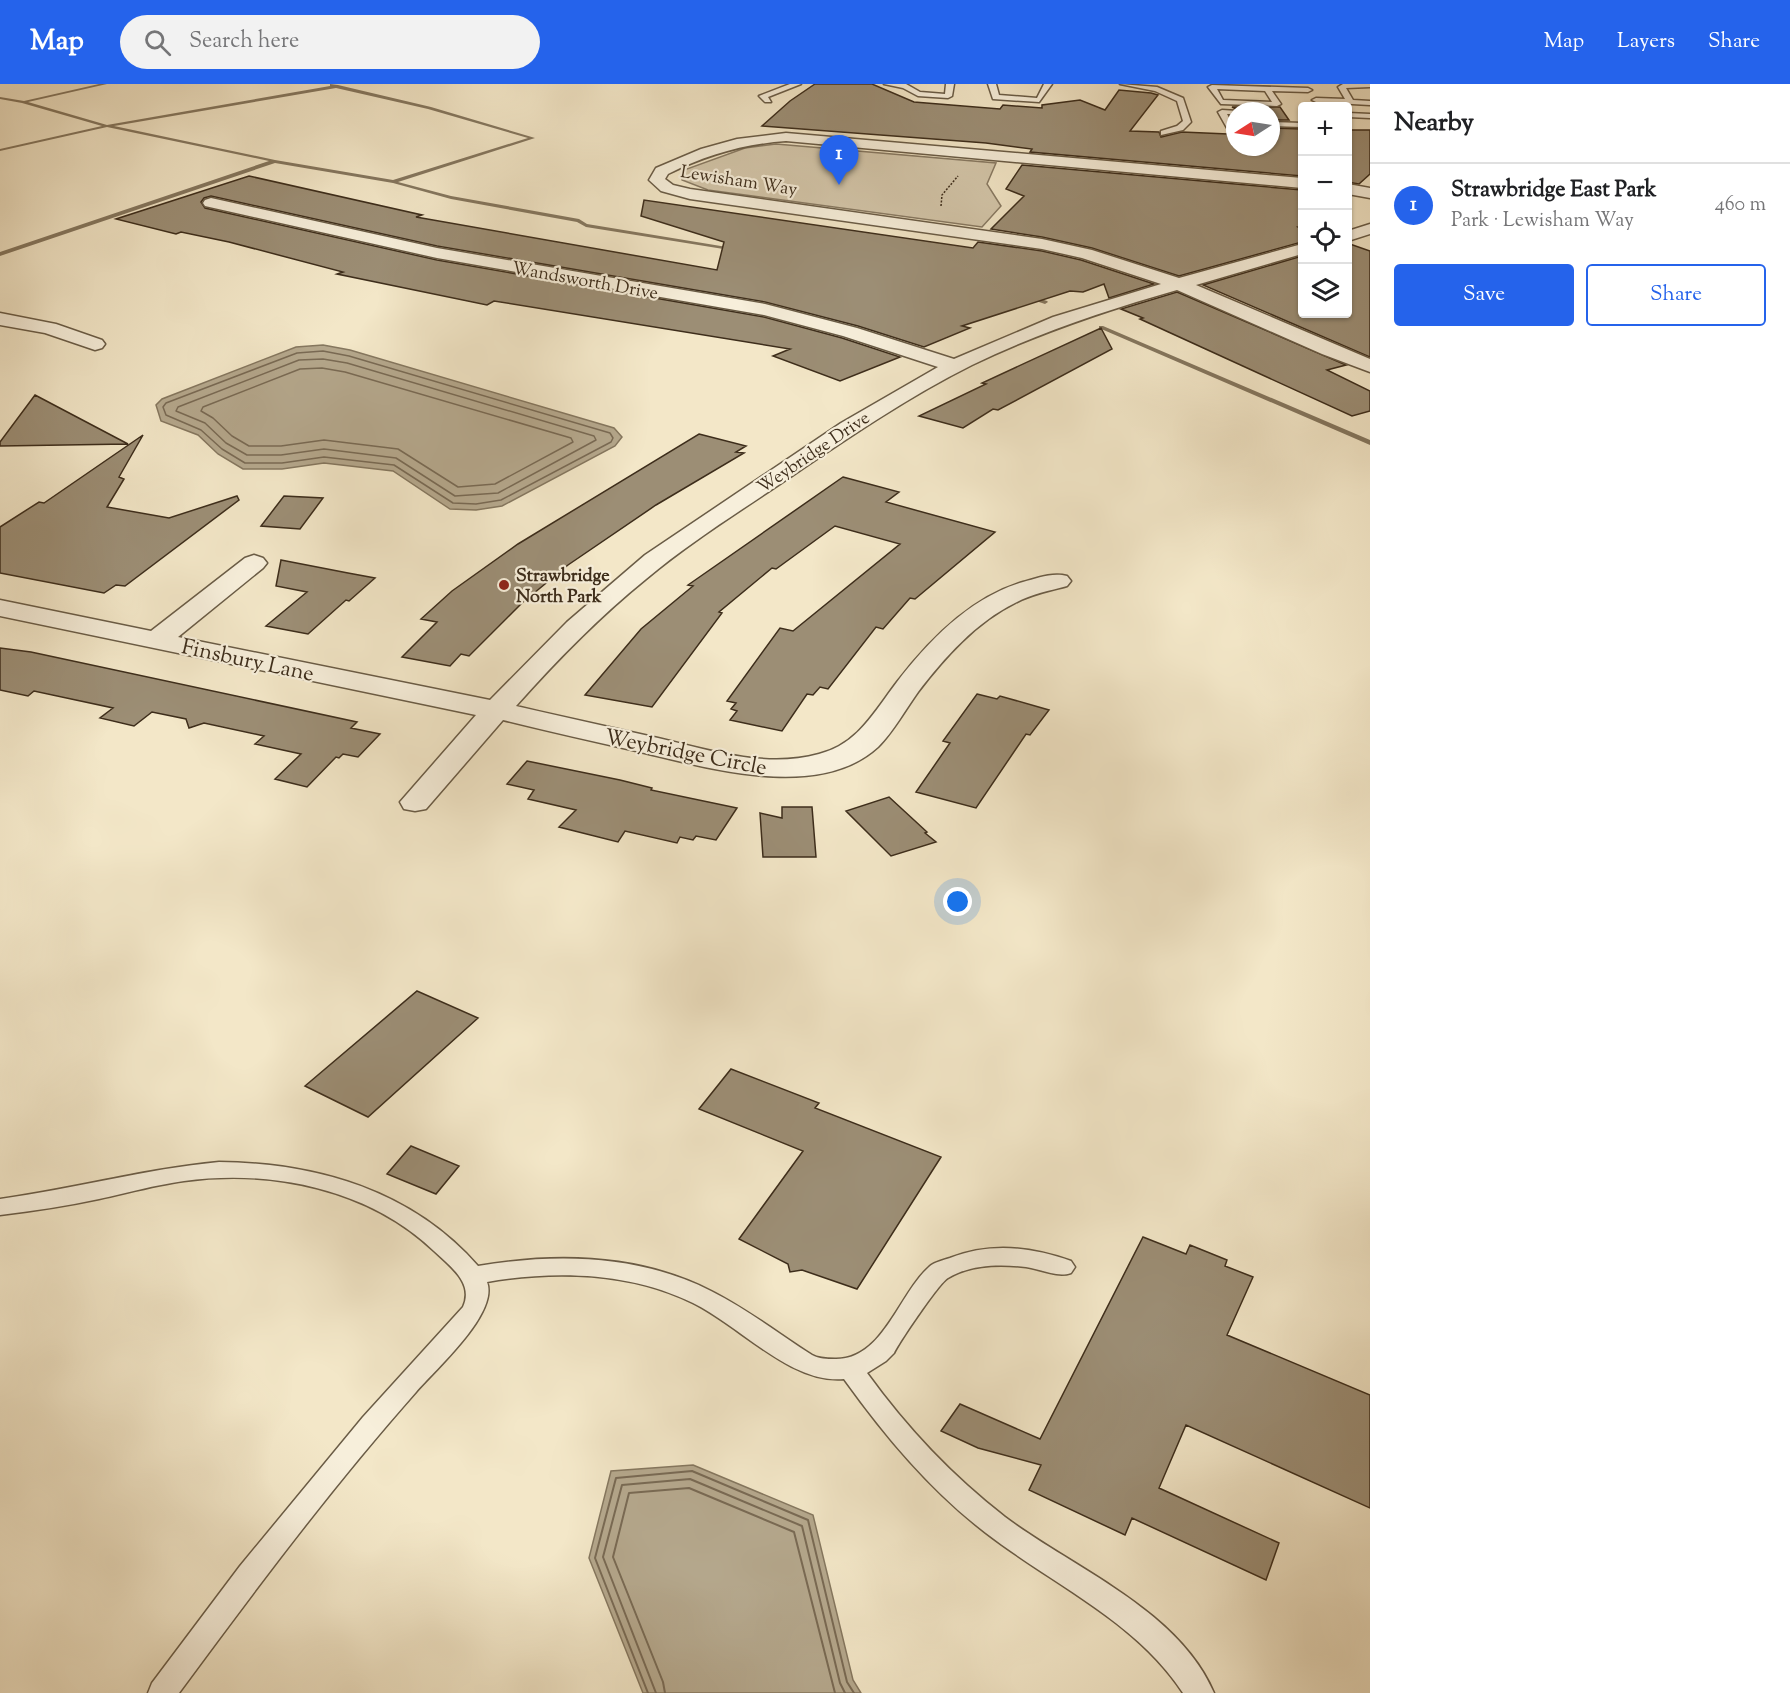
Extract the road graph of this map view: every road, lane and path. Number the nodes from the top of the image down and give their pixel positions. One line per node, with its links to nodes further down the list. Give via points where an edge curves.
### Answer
1 (796, 84): 10 (lane, via 763,96)
2 (888, 84): 3 (lane, via 904,86 918,94 948,96)
3 (950, 84)
4 (992, 84): 5 (lane, via 996,97 1039,100)
5 (1048, 84)
6 (1124, 84): 19 (lane, via 1157,89 1180,100 1187,122)
7 (1370, 85): 11 (lane, via 1342,87)
8 (1306, 87): 9 (lane); 12 (lane)
9 (1267, 89): 9 (lane, via 1223,87 1212,87 1221,102 1277,104)
10 (768, 99)
11 (1350, 101): 13 (lane); 14 (lane)
12 (1317, 102)
13 (1334, 102)
14 (1370, 103)
15 (1352, 115): 16 (lane)
16 (1370, 116)
17 (1280, 124): 18 (lane)
18 (1298, 125)
19 (1164, 133)
20 (1128, 167): 22 (street, Lewisham Way); 23 (street); 31 (street, Lewisham Way, via 786,137 738,142 696,155 661,171 657,180 667,188 690,194 1066,248 1117,260)
21 (962, 173): 27 (path, via 942,195 940,205)
22 (1298, 183)
23 (1118, 186)
24 (1352, 190): 25 (street)
25 (1370, 193)
26 (211, 203): 34 (street, Wandsworth Drive, via 448,255 765,310)
27 (944, 210)
28 (1370, 230): 29 (street)
29 (1352, 235)
30 (1298, 250): 31 (street, Weybridge Drive)
31 (1181, 285): 34 (street, Weybridge Drive, via 1026,334); 35 (street)
32 (0, 319): 33 (street, via 48,328)
33 (95, 344)
34 (955, 366): 40 (street, Weybridge Drive, via 850,426 635,575)
35 (1370, 366)
36 (254, 563): 39 (street)
37 (1058, 580): 40 (street, Weybridge Circle, via 1006,597 984,610 923,666 868,741 826,762 775,769 742,766)
38 (0, 608): 39 (street, Finsbury Lane)
39 (157, 640): 40 (street, Finsbury Lane)
40 (495, 710): 41 (street, Weybridge Drive)
41 (415, 802)
42 (0, 1207): 44 (lane, via 185,1172 235,1169 292,1175 358,1192 400,1211 438,1238)
43 (1063, 1267): 45 (lane, via 1005,1256 969,1260 938,1272 886,1346 870,1362)
44 (473, 1276): 45 (lane, via 528,1267 584,1267 628,1273 669,1284 719,1306 811,1366 836,1371); 46 (lane, via 479,1288 472,1312 364,1432)
45 (850, 1369): 47 (lane, via 876,1406 930,1467 996,1525 1100,1594 1171,1651)
46 (162, 1693)
47 (1200, 1693)

